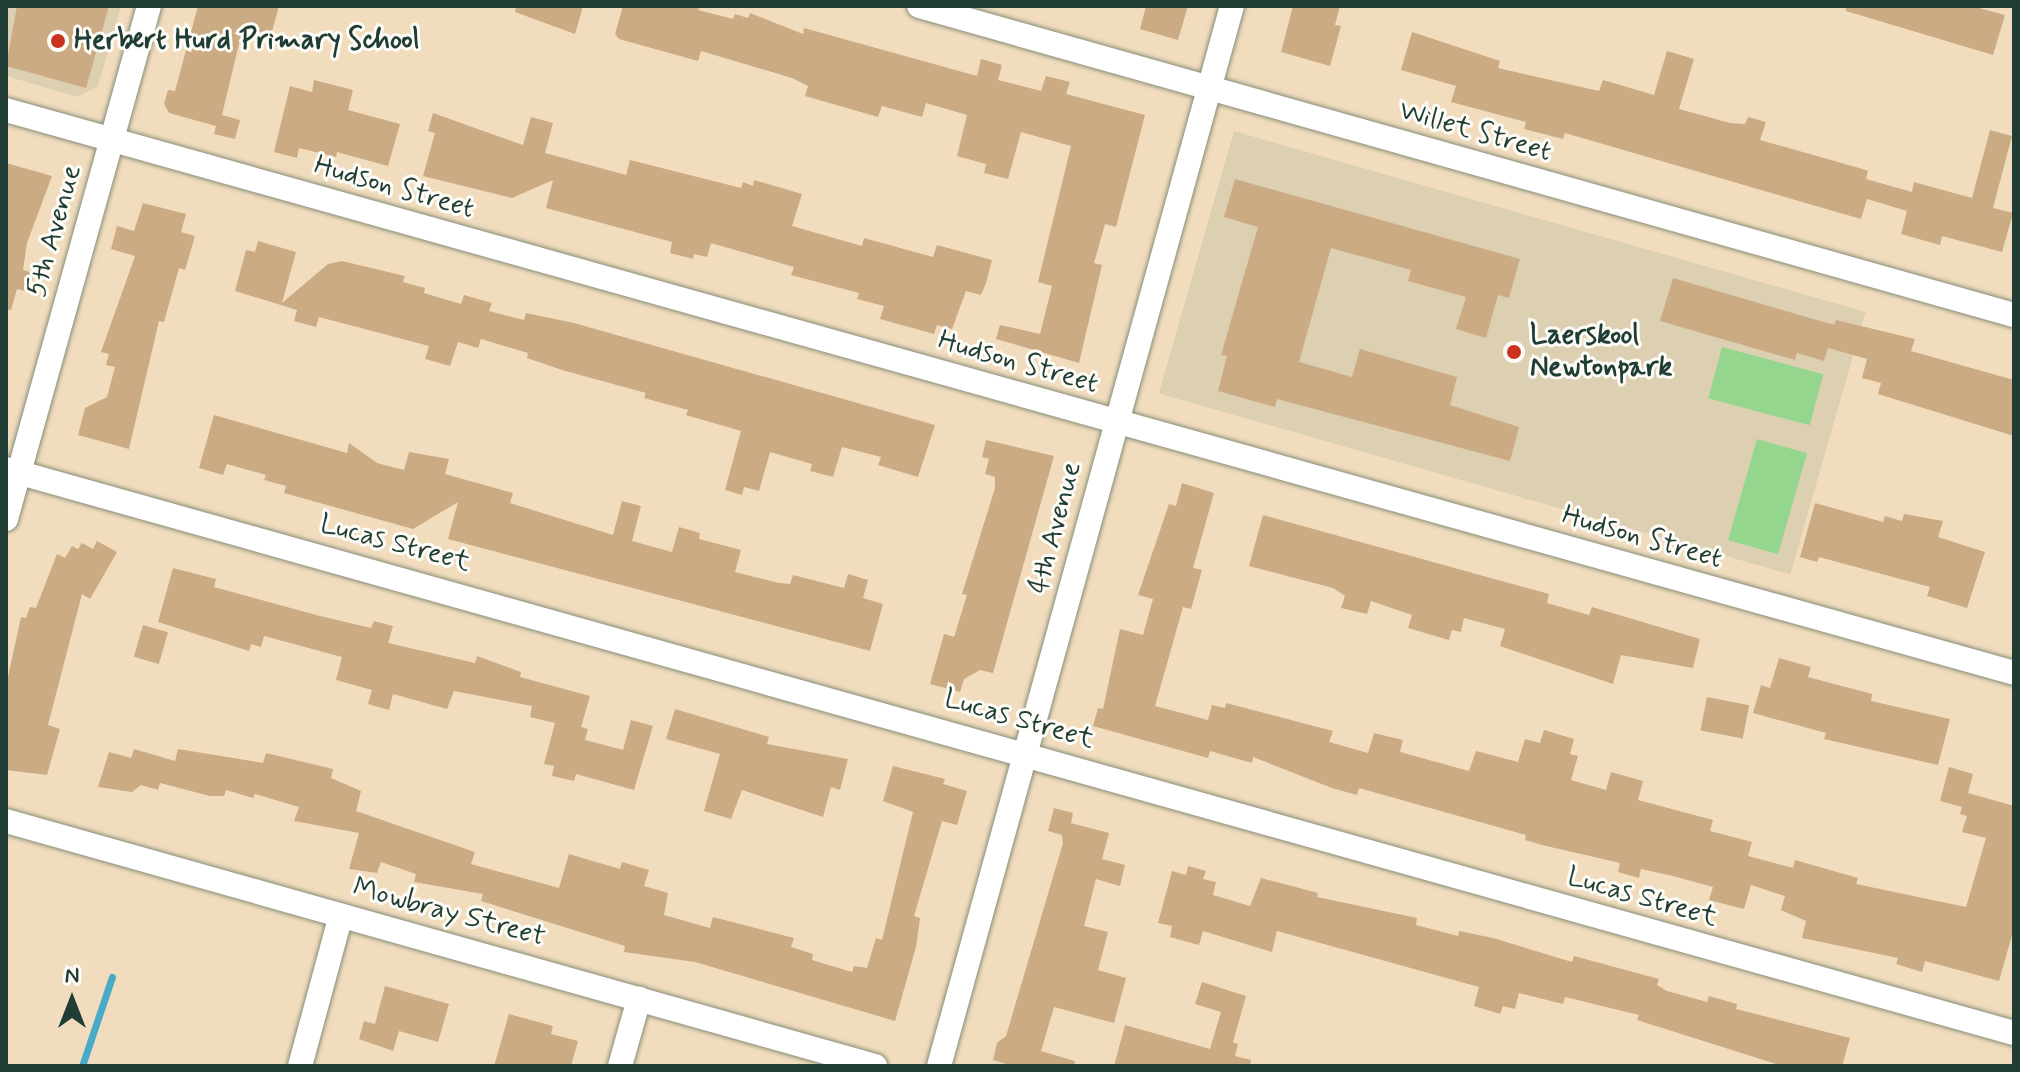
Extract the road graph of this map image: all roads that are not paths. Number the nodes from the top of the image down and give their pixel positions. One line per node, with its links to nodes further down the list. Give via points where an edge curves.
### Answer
1 (149, 6): 6 (street, 5th Avenue)
2 (919, 6): 4 (street, Willet Street)
3 (1232, 6): 4 (street, 4th Avenue)
4 (1209, 88): 7 (street, Willet Street); 8 (street, 4th Avenue)
5 (6, 110): 6 (street, Hudson Street)
6 (112, 140): 8 (street, Hudson Street); 9 (street, 5th Avenue)
7 (2014, 315)
8 (1117, 422): 11 (street, Hudson Street); 12 (street, 4th Avenue)
9 (12, 471): 10 (street, 5th Avenue); 12 (street, Lucas Street)
10 (6, 519)
11 (2014, 673)
12 (1026, 753): 16 (street, Lucas Street); 20 (street, 4th Avenue)
13 (6, 821): 14 (street, Mowbray Street)
14 (341, 915): 15 (street, Mowbray Street); 17 (street)
15 (639, 999): 18 (street); 19 (street, Mowbray Street)
16 (2014, 1033)
17 (300, 1066)
18 (620, 1066)
19 (875, 1066)
20 (939, 1066)

